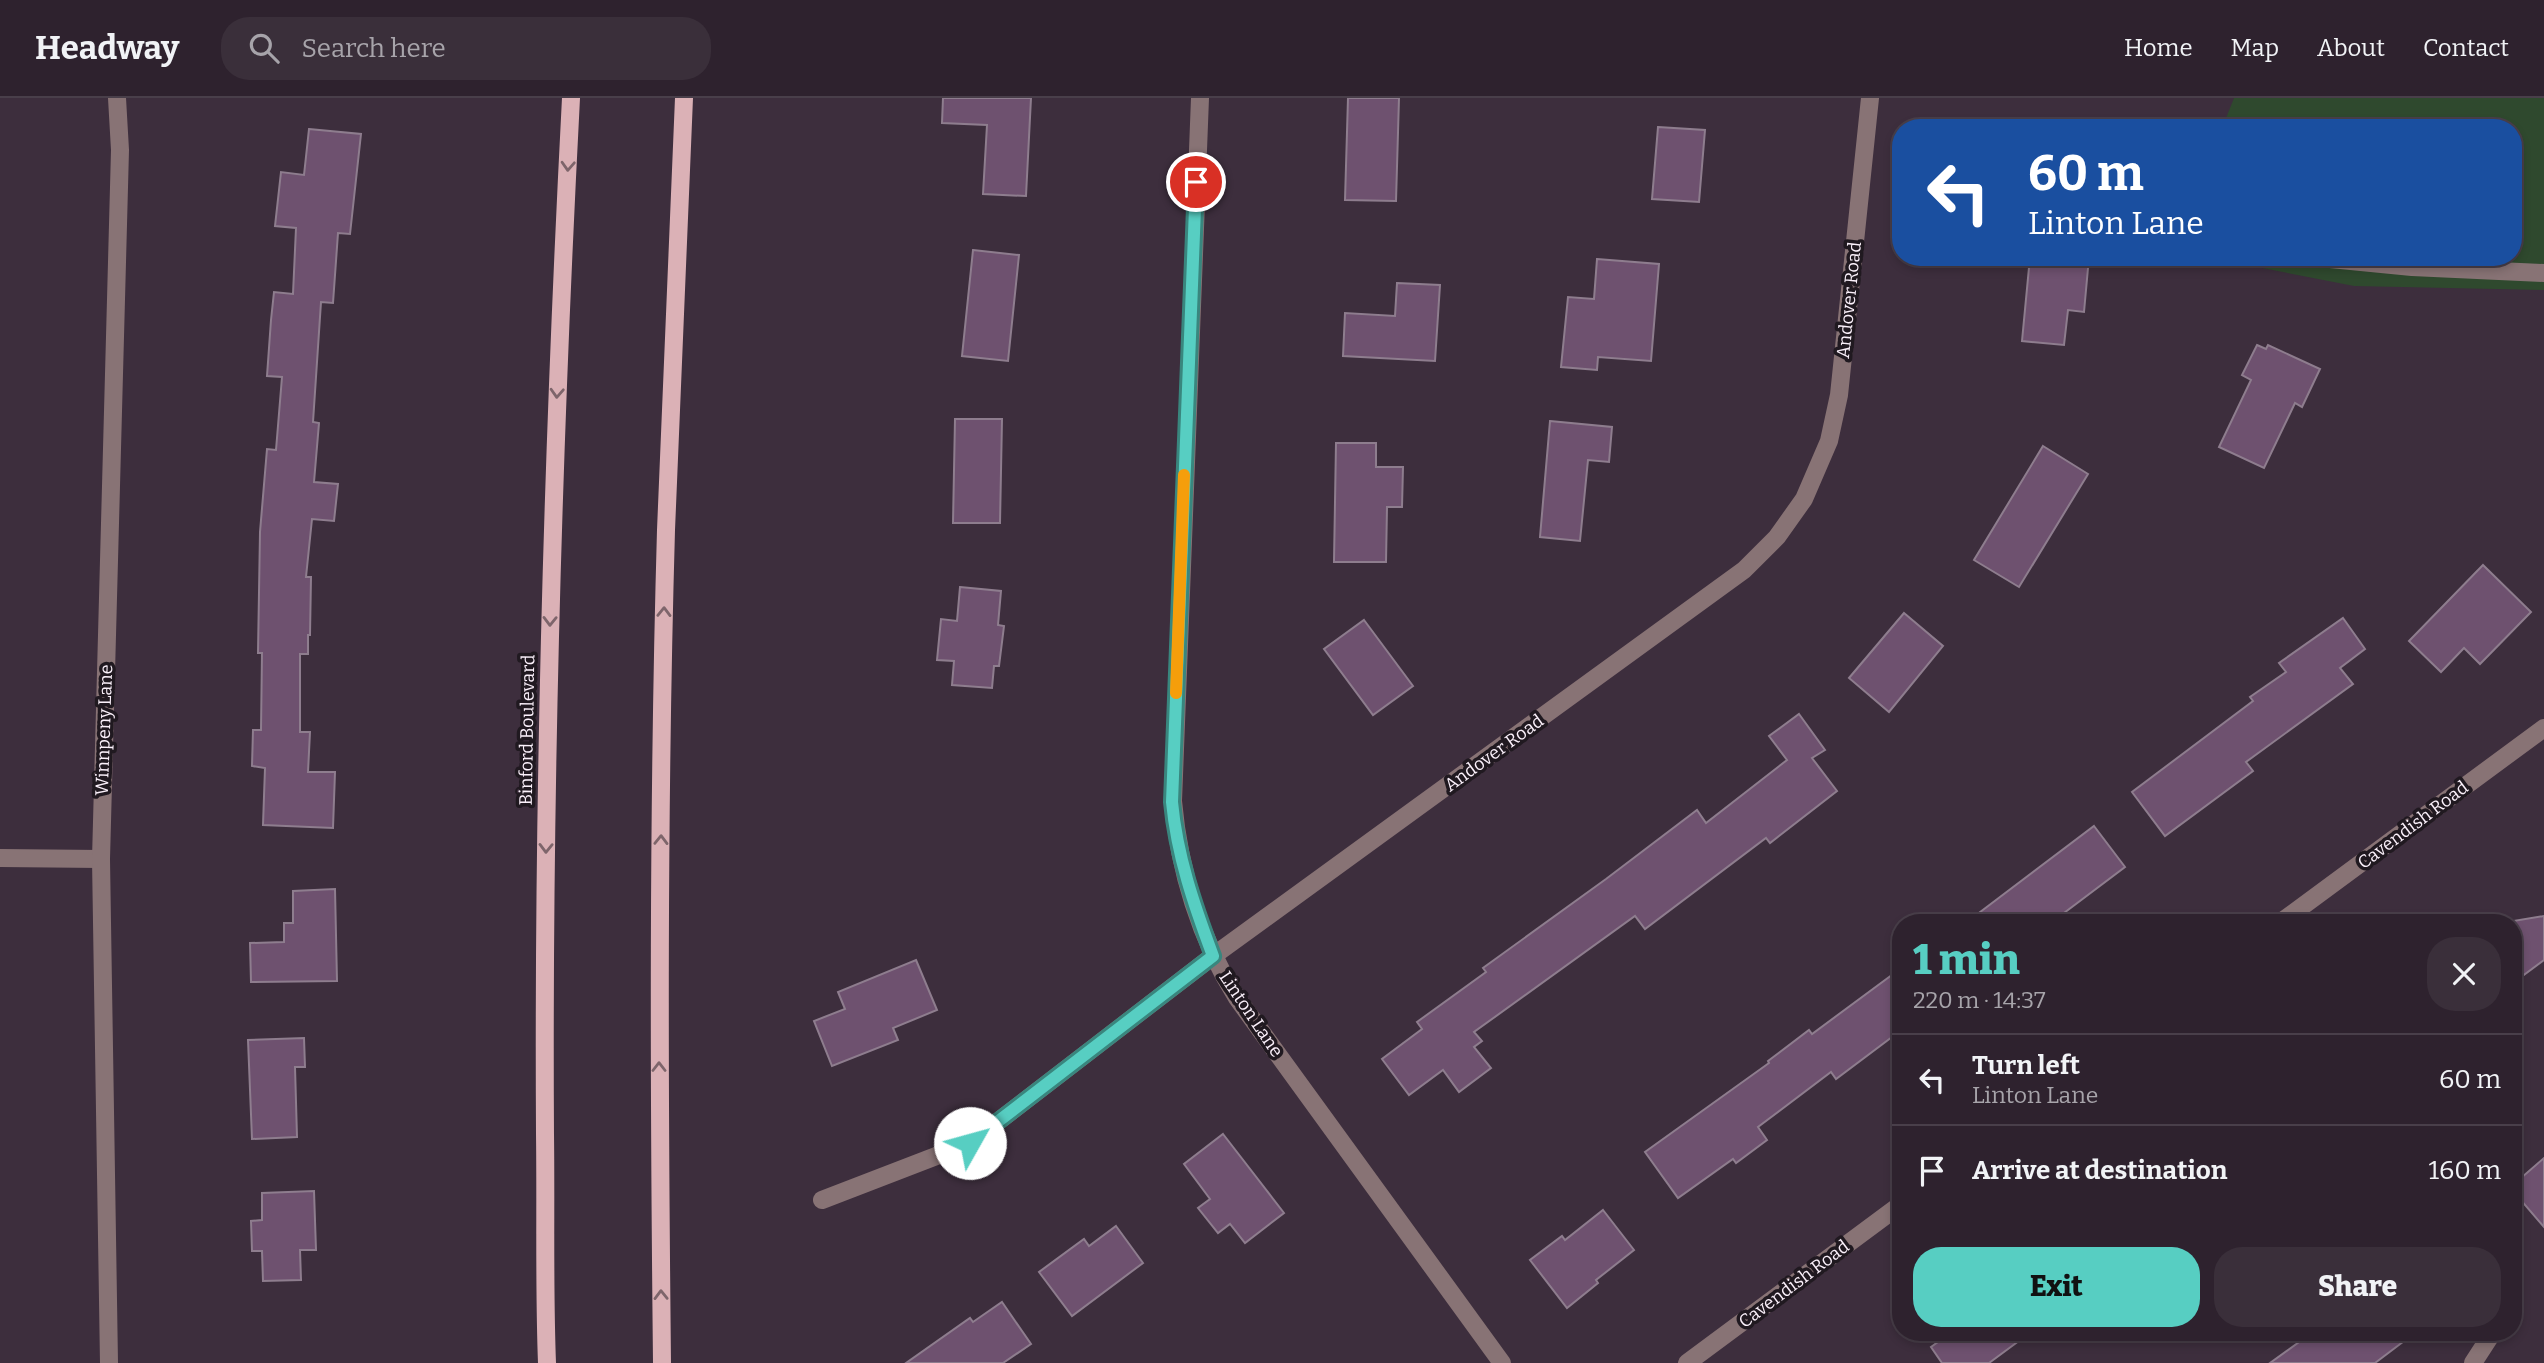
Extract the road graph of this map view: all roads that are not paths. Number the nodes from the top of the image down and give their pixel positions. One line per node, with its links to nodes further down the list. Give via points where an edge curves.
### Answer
1 (117, 98): 10 (street, Winnpeny Lane, via 120,142)
2 (571, 98): 17 (main road, Binford Boulevard, one-way to 17, via 550,639 545,927)
3 (684, 98): 18 (main road, one-way to 3, via 663,695)
4 (1200, 98): 12 (street, Linton Lane, via 1172,802 1187,883)
5 (1870, 98): 12 (street, Andover Road, via 1839,395 1829,441 1804,499 1777,537 1744,570)
6 (2402, 266): 7 (street)
7 (2544, 273)
8 (2544, 728): 11 (street, Cavendish Road)
9 (0, 858): 10 (street)
10 (101, 859): 16 (street, Winnpeny Lane)
11 (2292, 914)
12 (1213, 956): 13 (street, Andover Road, via 970,1143); 19 (street, Linton Lane, via 1245,1010)
13 (822, 1200)
14 (1892, 1211): 20 (street, Cavendish Road)
15 (2487, 1341): 21 (street)
16 (109, 1363)
17 (547, 1363)
18 (662, 1363)
19 (1502, 1363)
20 (1687, 1363)
21 (2473, 1363)

